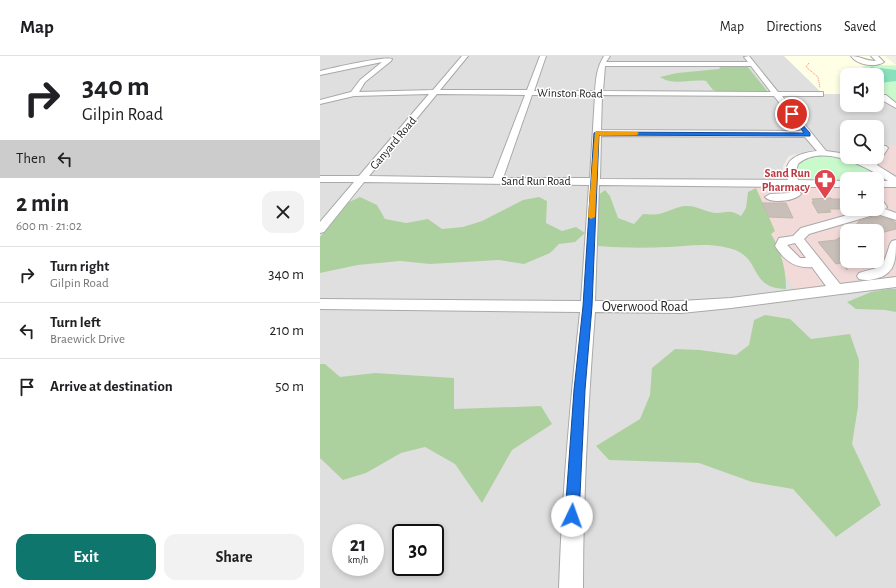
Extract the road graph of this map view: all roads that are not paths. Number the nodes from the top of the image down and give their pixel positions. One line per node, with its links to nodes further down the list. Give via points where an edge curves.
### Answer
1 (465, 56): 11 (street, Ganyard Road)
2 (543, 56): 12 (street)
3 (607, 56): 8 (street)
4 (746, 56): 9 (street)
5 (874, 56): 7 (street, via 881,62 869,63)
6 (391, 58): 10 (street); 14 (street, via 362,81)
7 (855, 58)
8 (602, 64): 9 (street); 13 (street)
9 (752, 64): 15 (street)
10 (320, 73)
11 (435, 92): 12 (street, Winston Road); 14 (street, Winston Road); 27 (street, Ganyard Road)
12 (530, 92): 13 (street, Winston Road); 28 (street)
13 (599, 93): 15 (street, Winston Road); 20 (street)
14 (354, 94): 18 (street, Winston Road)
15 (776, 94): 16 (street, Winston Road); 21 (street)
16 (820, 94)
17 (884, 98): 19 (street)
18 (320, 102)
19 (896, 106)
20 (596, 133): 21 (street); 29 (street)
21 (808, 134): 22 (street)
22 (822, 153): 23 (street); 33 (street, via 804,156 796,161 791,169)
23 (840, 156)
24 (868, 164): 25 (street)
25 (871, 165): 30 (street)
26 (320, 180): 27 (street, Sand Run Road)
27 (362, 180): 28 (street, Sand Run Road); 39 (street, Ganyard Road)
28 (497, 181): 29 (street, Sand Run Road)
29 (593, 181): 33 (street, Sand Run Road); 46 (street)
30 (896, 183): 32 (street)
31 (840, 184): 33 (street, Sand Run Road)
32 (884, 184)
33 (793, 187): 34 (street); 35 (street, via 790,197)
34 (840, 193)
35 (770, 197)
36 (884, 210): 38 (street)
37 (847, 216): 40 (street, via 805,231)
38 (896, 218)
39 (320, 229)
40 (798, 239): 42 (street); 42 (street, via 783,241 780,246 794,262)
41 (896, 244): 44 (street, via 888,268 881,274)
42 (815, 262): 44 (street)
43 (896, 282): 44 (street, Overwood Road)
44 (832, 284): 46 (street, Overwood Road, via 707,306)
45 (320, 304): 46 (street, Overwood Road)
46 (588, 306): 47 (street, via 578,416)
47 (570, 588)

